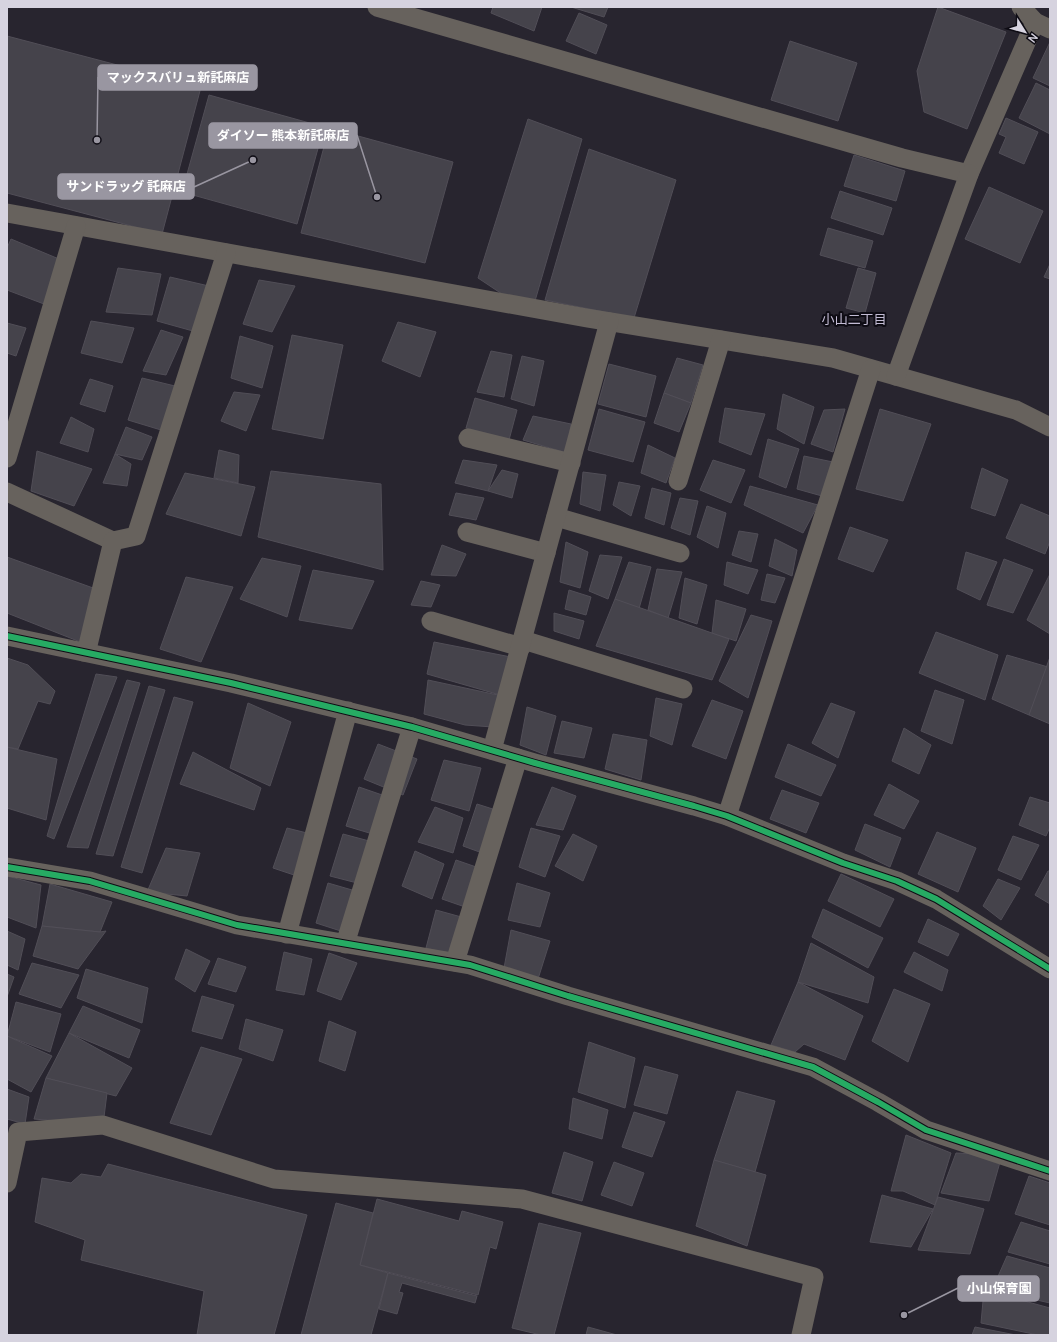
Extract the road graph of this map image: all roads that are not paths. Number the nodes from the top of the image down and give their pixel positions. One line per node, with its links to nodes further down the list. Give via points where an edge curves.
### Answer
1 (377, 7): 4 (street, via 902,158)
2 (1021, 7): 3 (street)
3 (1042, 26): 4 (street)
4 (969, 174): 11 (street)
5 (7, 213): 6 (street)
6 (76, 226): 7 (street); 14 (street)
7 (226, 253): 8 (street); 20 (street, via 136,536)
8 (609, 322): 9 (street); 15 (street)
9 (721, 340): 10 (street, via 833,358); 16 (street)
10 (870, 369): 11 (street); 32 (street)
11 (896, 376): 12 (street, via 1016,410)
12 (1050, 427)
13 (468, 438): 15 (street)
14 (7, 458)
15 (571, 463): 18 (street)
16 (678, 481)
17 (7, 492): 20 (street)
18 (556, 517): 21 (street); 22 (street)
19 (468, 532): 21 (street)
20 (113, 541): 26 (street, via 88,645)
21 (546, 553): 25 (street)
22 (680, 553)
23 (431, 620): 25 (street)
24 (7, 636): 26 (street)
25 (522, 643): 27 (street); 30 (street)
26 (84, 652): 28 (street)
27 (683, 689)
28 (348, 711): 29 (street); 34 (street)
29 (412, 726): 30 (street); 35 (street)
30 (492, 750): 31 (street)
31 (518, 758): 32 (street); 36 (street)
32 (727, 816): 37 (street, via 837,861 897,881 936,899)
33 (7, 867): 34 (street, via 90,881 237,925)
34 (287, 934): 35 (street)
35 (345, 944): 36 (street)
36 (455, 962): 39 (street, via 813,1067 926,1130)
37 (1050, 969)
38 (13, 1132): 40 (street); 41 (street, via 103,1125 274,1179 522,1199 814,1277)
39 (1050, 1171)
40 (7, 1183)
41 (801, 1335)

